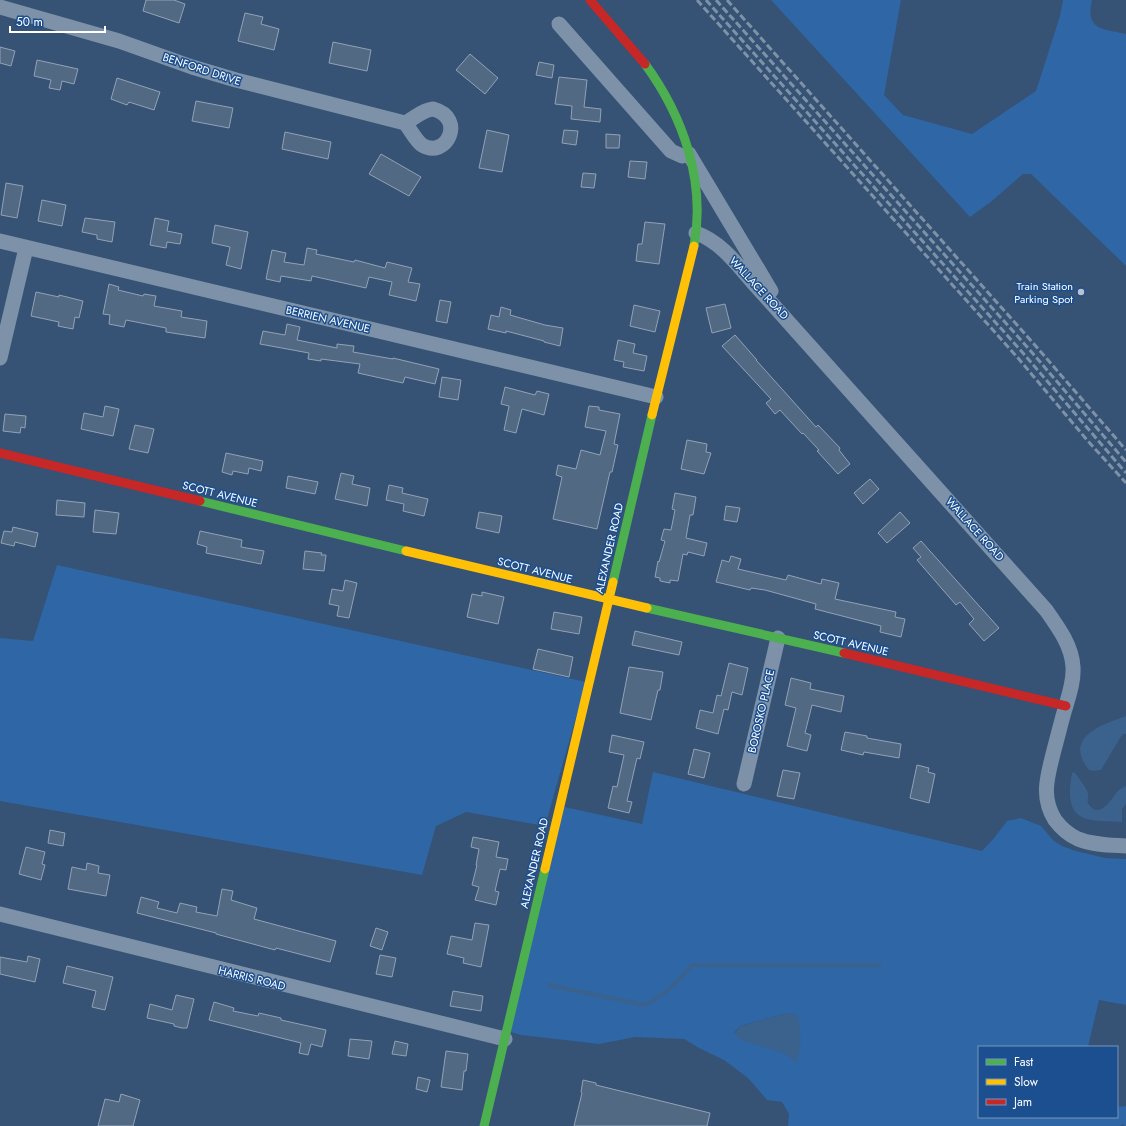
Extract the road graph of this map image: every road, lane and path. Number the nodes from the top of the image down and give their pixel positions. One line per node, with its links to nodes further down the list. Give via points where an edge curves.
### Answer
1 (590, 0): 5 (street, ALEXANDER ROAD, via 637,53 656,80 674,115)
2 (9, 6): 4 (street, BENFORD DRIVE, via 192,67)
3 (559, 24): 5 (street, via 671,151 682,156)
4 (405, 123)
5 (689, 154): 6 (street, ALEXANDER ROAD, via 697,196); 9 (street, via 747,253)
6 (696, 233): 9 (street, WALLACE ROAD, via 717,244); 11 (street, ALEXANDER ROAD)
7 (0, 241): 8 (street, BERRIEN AVENUE)
8 (26, 248): 10 (street); 11 (street, BERRIEN AVENUE)
9 (798, 332): 15 (street, WALLACE ROAD, via 1046,610 1061,632 1072,658 1073,672)
10 (0, 358)
11 (656, 397): 13 (street, ALEXANDER ROAD)
12 (0, 453): 13 (street, SCOTT AVENUE)
13 (609, 600): 14 (street, SCOTT AVENUE); 19 (street, ALEXANDER ROAD)
14 (778, 638): 15 (street, SCOTT AVENUE); 16 (street, BOROSKO PLACE)
15 (1066, 706): 17 (street, WALLACE ROAD, via 1046,785 1050,811 1064,830 1074,837 1094,844)
16 (744, 784)
17 (1126, 846)
18 (0, 914): 19 (street, HARRIS ROAD)
19 (505, 1040): 20 (street, ALEXANDER ROAD)
20 (484, 1126)

